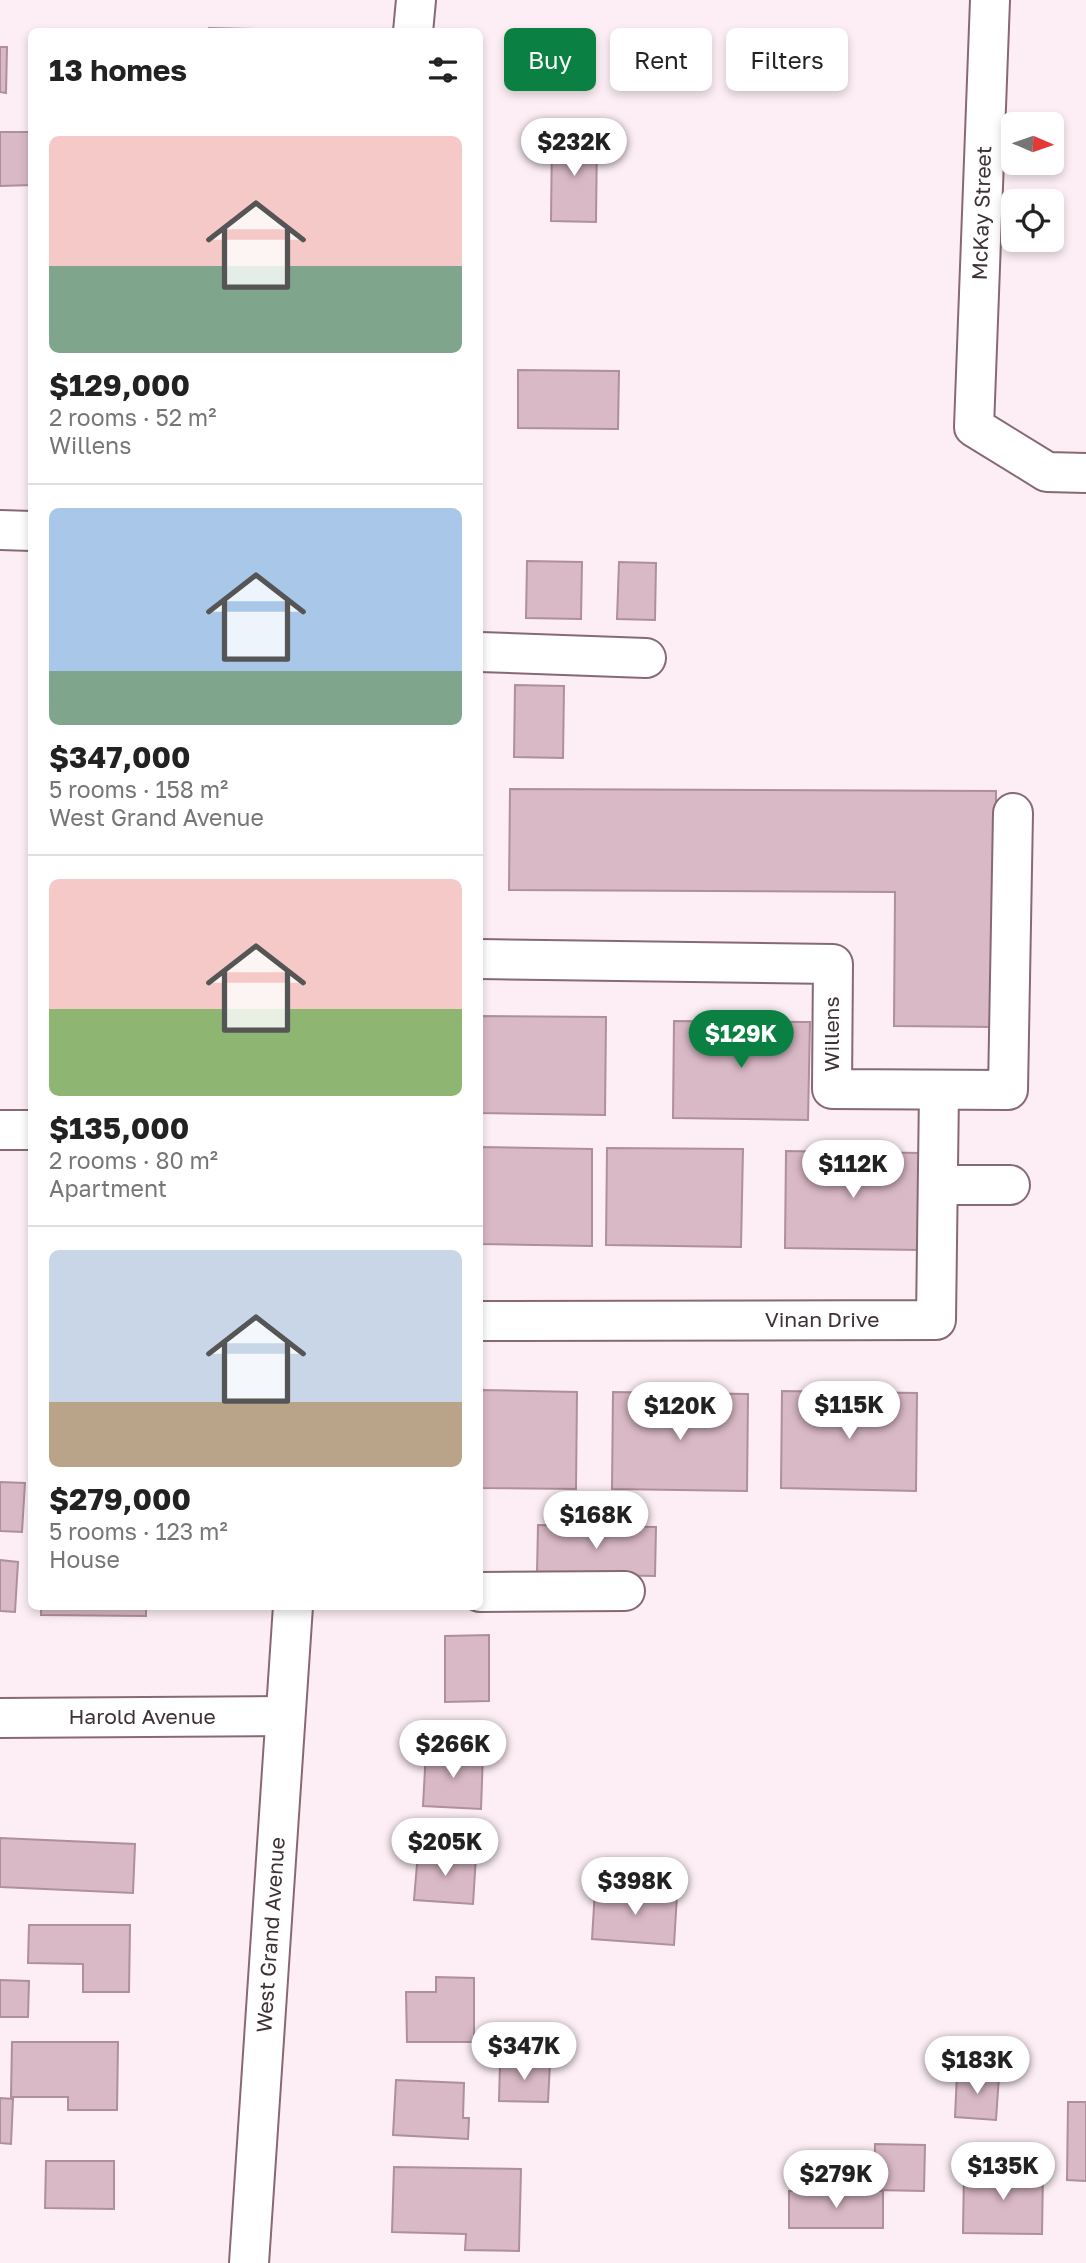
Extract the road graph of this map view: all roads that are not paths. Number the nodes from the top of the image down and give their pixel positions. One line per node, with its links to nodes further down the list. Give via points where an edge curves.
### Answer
1 (416, 0): 3 (street)
2 (990, 0): 4 (street, McKay Street, via 974,427 1047,472)
3 (413, 28)
4 (1086, 473)
5 (0, 530): 6 (street)
6 (28, 531)
7 (483, 652): 8 (street)
8 (646, 658)
9 (1013, 813): 11 (street, Willens, via 1009,1090)
10 (483, 960): 11 (street, Willens, via 833,964 832,1089)
11 (939, 1091): 14 (street, Vinan Drive)
12 (0, 1130): 13 (street)
13 (28, 1130)
14 (938, 1185): 15 (street); 16 (street, Vinan Drive, via 936,1320)
15 (1010, 1185)
16 (483, 1321)
17 (625, 1591): 18 (street)
18 (483, 1592)
19 (293, 1610): 20 (street, West Grand Avenue)
20 (285, 1716): 21 (street, Harold Avenue); 22 (street, West Grand Avenue)
21 (0, 1718)
22 (249, 2263)

